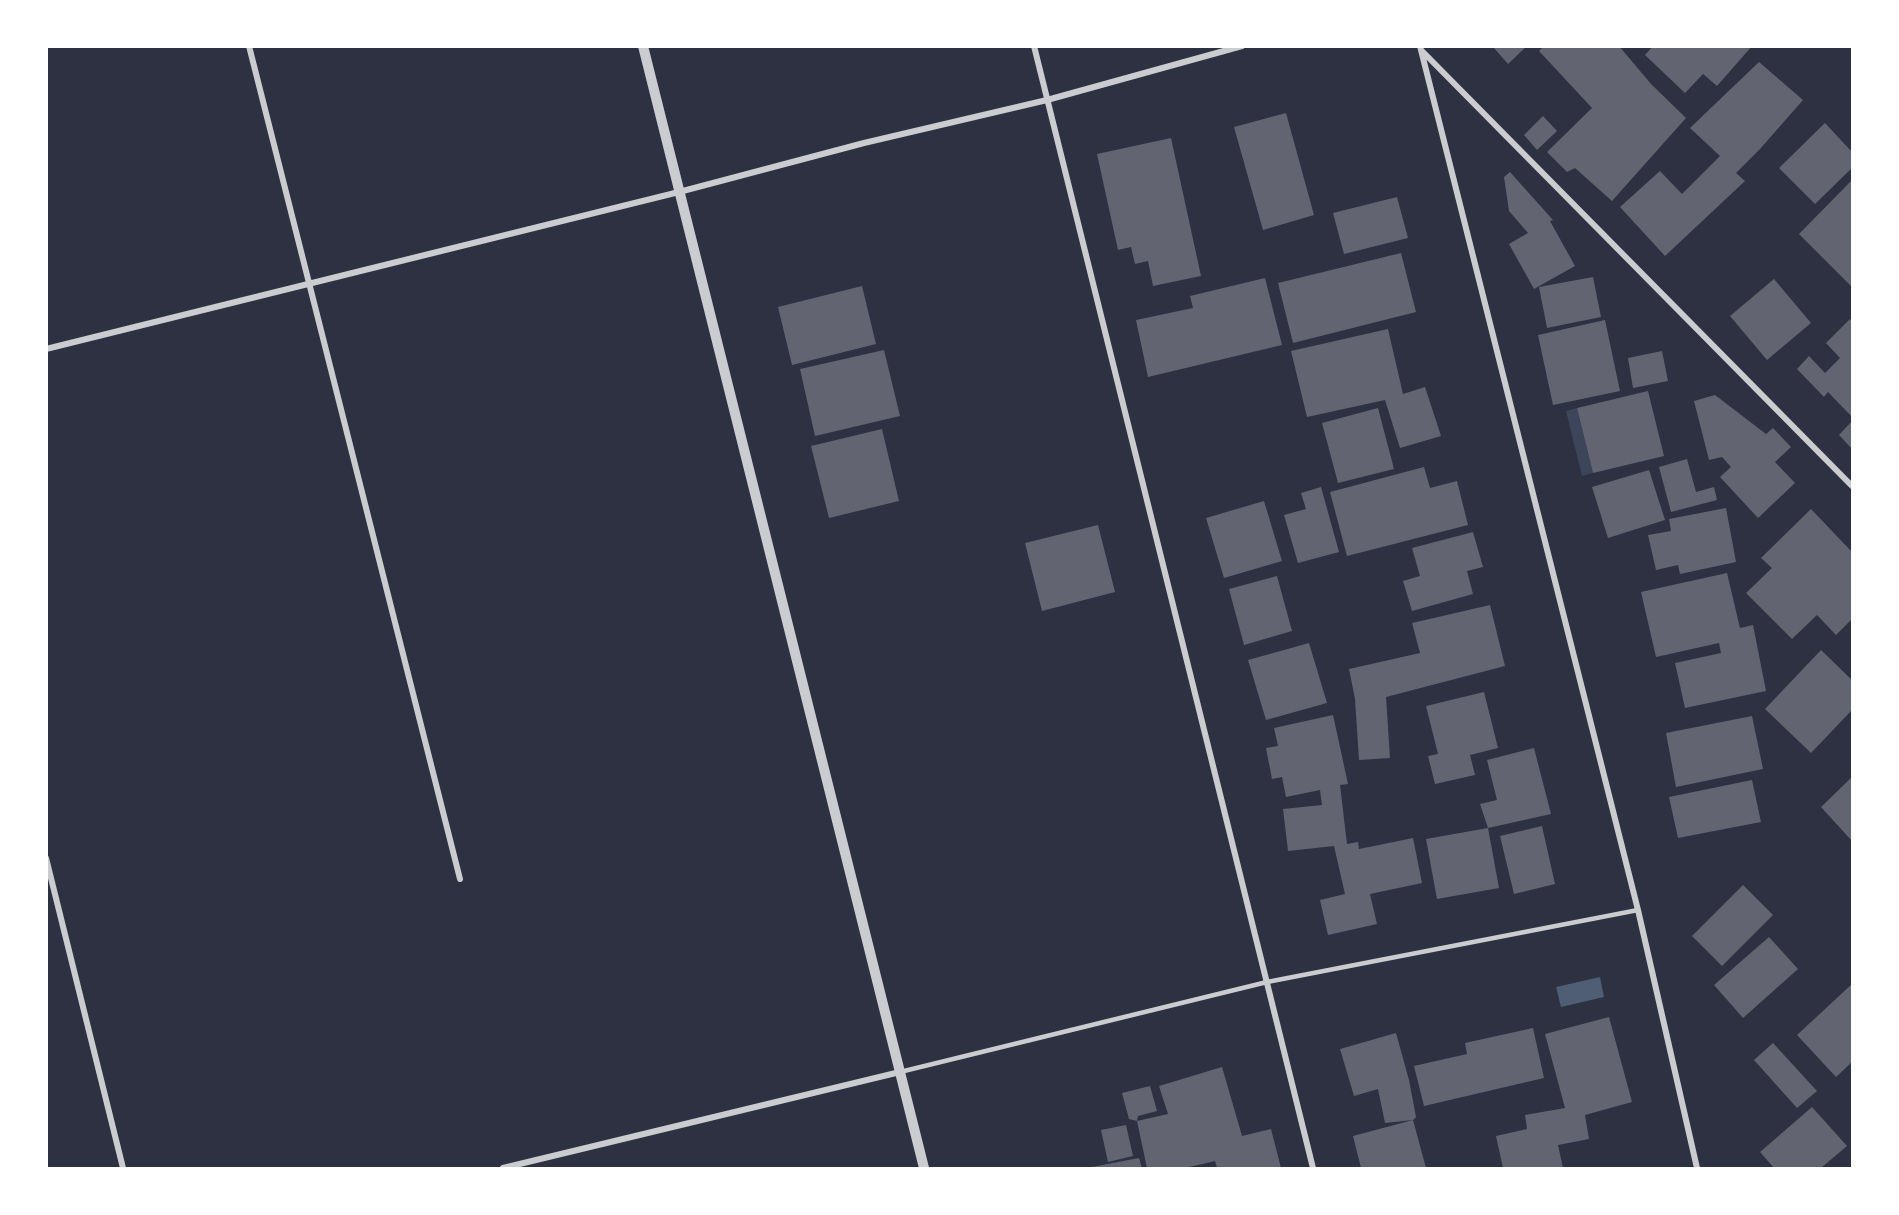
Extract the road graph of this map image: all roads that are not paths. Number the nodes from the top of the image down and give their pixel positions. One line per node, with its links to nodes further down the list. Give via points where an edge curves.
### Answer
1 (249, 46): 8 (street)
2 (643, 46): 7 (street)
3 (1034, 46): 6 (street)
4 (1242, 46): 6 (street)
5 (1421, 48): 10 (street); 13 (street)
6 (1047, 100): 7 (street); 14 (street)
7 (680, 192): 8 (street); 15 (street)
8 (308, 284): 9 (street); 12 (street)
9 (46, 349)
10 (1852, 486)
11 (46, 858): 17 (street)
12 (460, 879)
13 (1638, 910): 14 (lane); 21 (street)
14 (1267, 982): 15 (lane); 20 (street)
15 (900, 1071): 16 (street); 19 (street)
16 (526, 1166): 18 (street)
17 (123, 1168)
18 (503, 1168)
19 (924, 1168)
20 (1313, 1168)
21 (1698, 1168)

